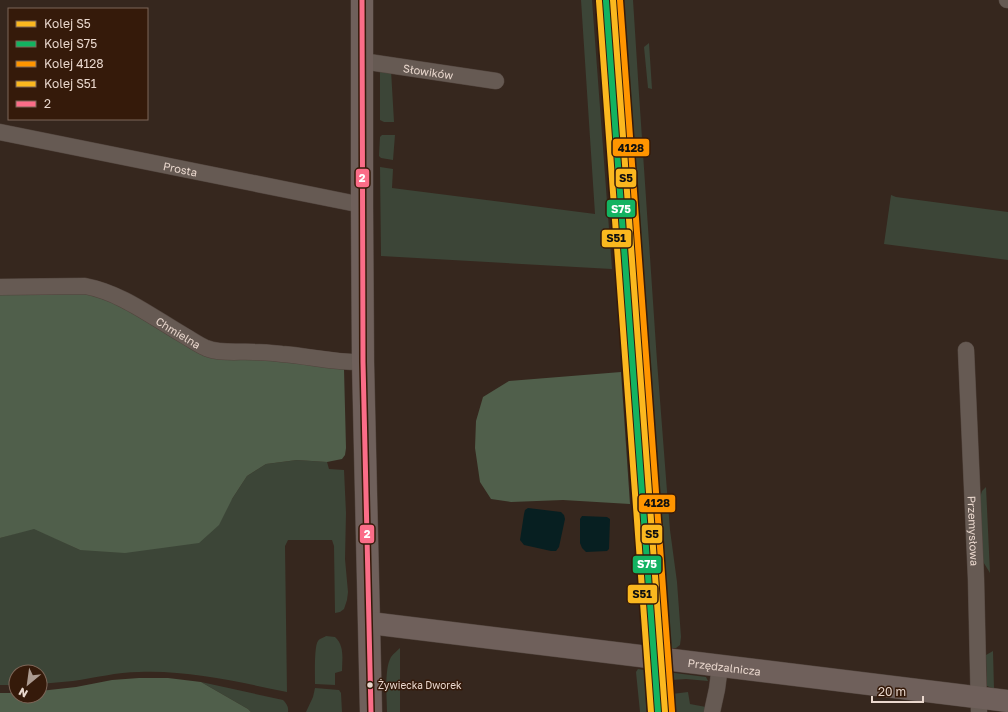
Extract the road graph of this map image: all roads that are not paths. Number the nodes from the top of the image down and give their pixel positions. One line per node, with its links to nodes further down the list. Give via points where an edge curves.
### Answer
1 (362, 0): 2 (main road)
2 (362, 61): 3 (street, Słowików); 5 (main road)
3 (496, 80)
4 (0, 132): 5 (street, Prosta)
5 (362, 205): 8 (main road)
6 (0, 287): 8 (street, Chmielna, via 98,288 126,300 206,348 348,363)
7 (966, 350): 12 (street, Przemysłowa)
8 (363, 362): 9 (main road)
9 (370, 623): 10 (main road, Przędzalnicza); 13 (main road)
10 (720, 666): 12 (main road, Przędzalnicza); 14 (street)
11 (1008, 702): 12 (main road, Przędzalnicza)
12 (979, 705)
13 (371, 712)
14 (712, 712)

